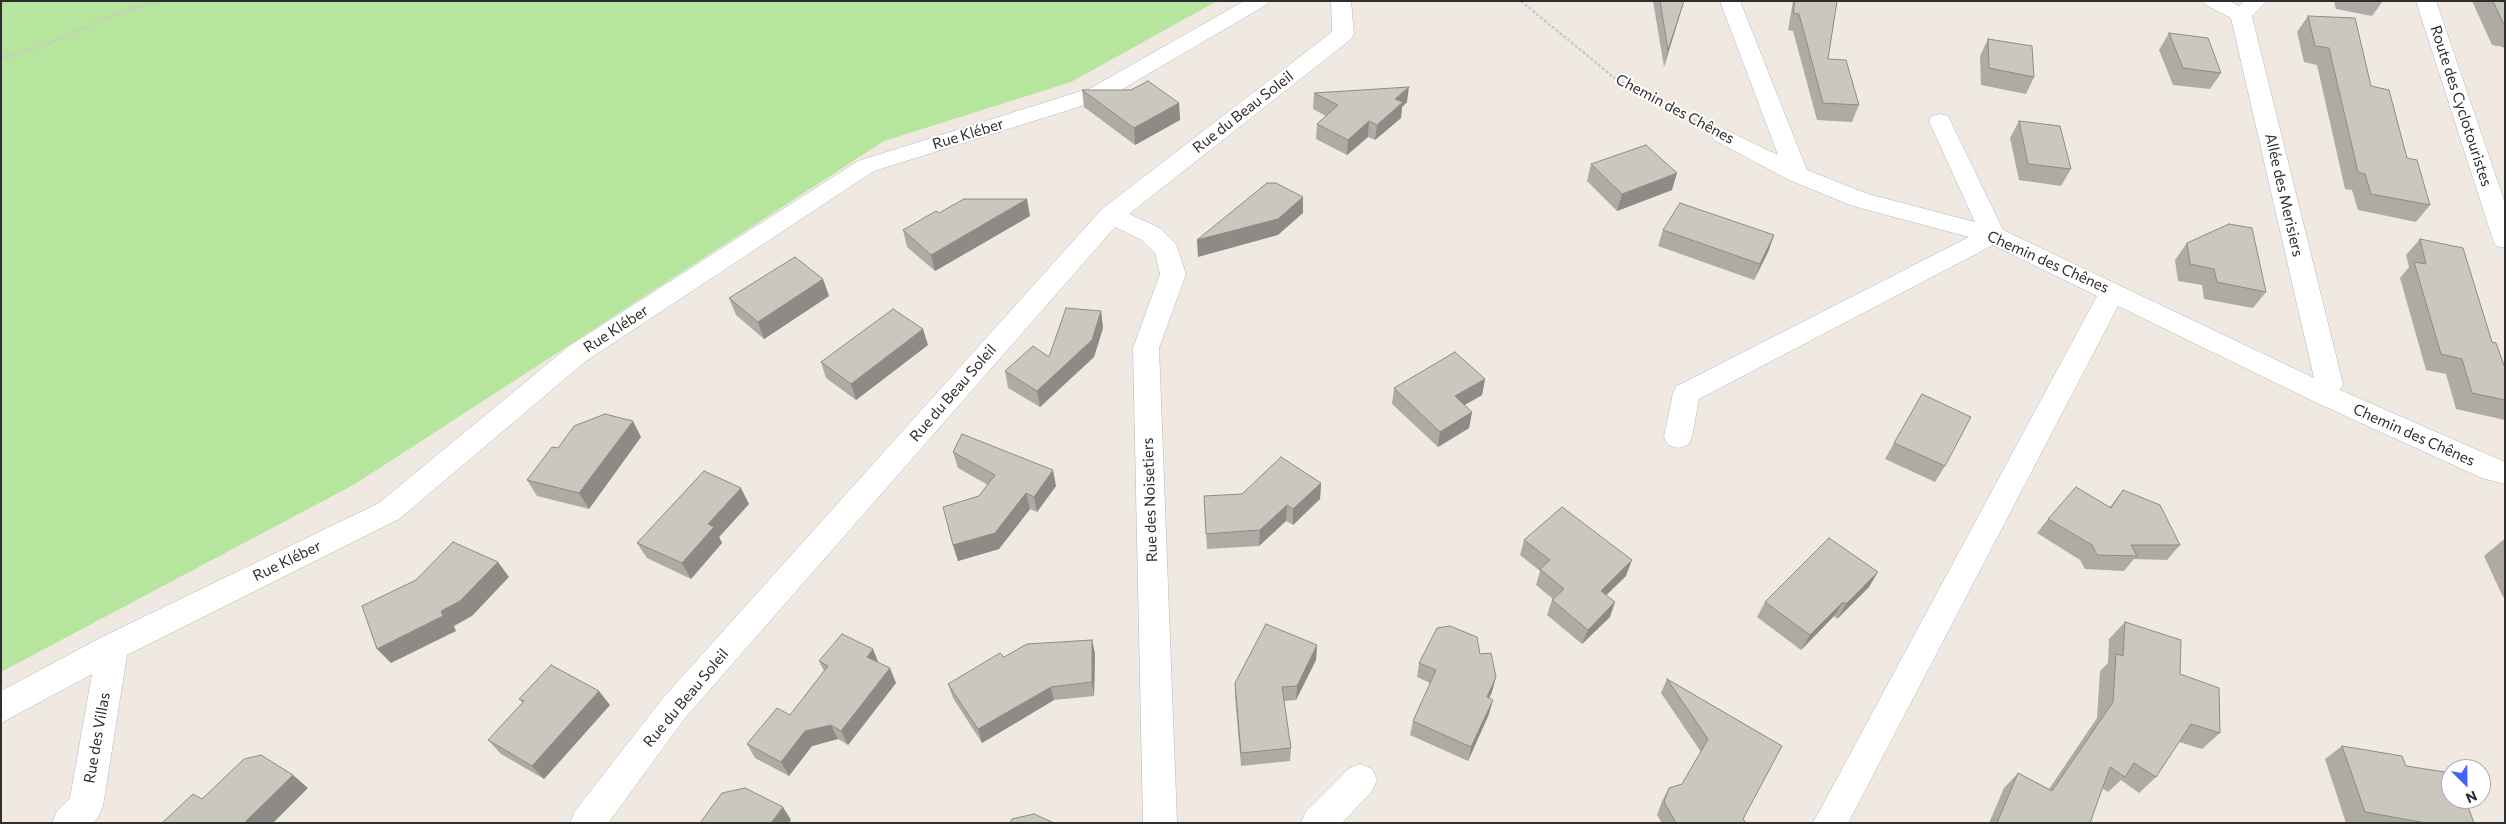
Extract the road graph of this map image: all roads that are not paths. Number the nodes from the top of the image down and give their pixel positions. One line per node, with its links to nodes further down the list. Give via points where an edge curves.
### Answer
1 (1259, 1): 17 (street, Rue Kléber, via 1099,93 866,166 577,354 389,511)
2 (1341, 1): 10 (street, Rue du Beau Soleil, via 1343,34)
3 (1730, 1): 9 (street)
4 (2213, 1): 6 (street)
5 (2426, 1): 12 (street, Route des Cyclotouristes)
6 (2249, 8): 14 (street, Allée des Merisiers, via 2329,384)
7 (1940, 121): 11 (street)
8 (1722, 134): 9 (street, Chemin des Chênes)
9 (1797, 175): 11 (street, Chemin des Chênes, via 1861,200)
10 (1111, 215): 21 (street, Rue du Beau Soleil, via 674,708); 22 (street, Rue des Noisetiers, via 1151,234 1168,250 1173,274 1146,348)
11 (1993, 235): 13 (street, Chemin des Chênes); 15 (street, via 1687,393)
12 (2505, 240)
13 (2113, 291): 14 (street, Chemin des Chênes); 24 (street)
14 (2325, 395): 16 (street, Chemin des Chênes)
15 (1678, 437)
16 (2505, 473)
17 (113, 647): 18 (street, Rue Kléber); 20 (street, Rue des Villas, via 86,806)
18 (1, 708)
19 (1360, 780): 23 (street)
20 (69, 823)
21 (586, 823)
22 (1160, 823)
23 (1318, 823)
24 (1830, 823)

